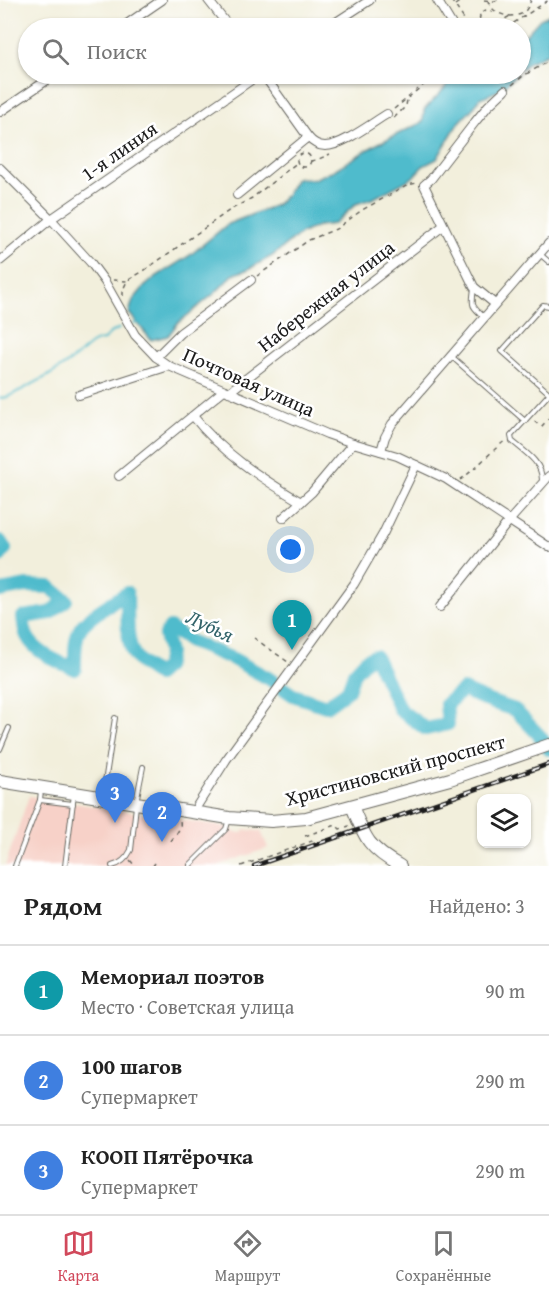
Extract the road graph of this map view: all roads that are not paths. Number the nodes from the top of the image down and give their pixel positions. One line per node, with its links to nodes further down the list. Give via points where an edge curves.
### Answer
1 (162, 0): 5 (street)
2 (208, 0): 6 (street)
3 (370, 0): 7 (street)
4 (437, 0): 8 (street)
5 (136, 18)
6 (222, 18)
7 (342, 18)
8 (448, 18)
9 (41, 84): 13 (street)
10 (247, 84): 18 (street, 1-я линия)
11 (269, 84): 15 (street)
12 (506, 90): 19 (street, via 488,106 424,185)
13 (0, 112)
14 (387, 114): 15 (street, via 333,145 318,145)
15 (308, 137): 17 (street)
16 (0, 168): 18 (street, Почтовая улица)
17 (237, 195)
18 (51, 219): 22 (street, 1-я линия); 30 (street, Почтовая улица, via 91,263 135,335)
19 (443, 226): 25 (street); 32 (street, Набережная улица)
20 (549, 243): 21 (street)
21 (539, 254): 23 (lane); 26 (street)
22 (0, 261)
23 (549, 262)
24 (251, 280): 30 (street, via 180,333)
25 (474, 287): 26 (street); 28 (lane, via 472,303)
26 (495, 304): 28 (street)
27 (549, 306): 33 (lane, via 543,305 502,351)
28 (484, 317): 29 (street)
29 (451, 355): 36 (lane); 38 (street, via 392,424)
30 (156, 357): 31 (street, Почтовая улица)
31 (170, 366): 32 (street, Почтовая улица); 34 (street)
32 (227, 391): 35 (street, Набережная улица); 37 (street, Почтовая улица)
33 (549, 394): 36 (lane)
34 (79, 395)
35 (193, 416): 40 (street, Набережная улица); 43 (street, via 222,448)
36 (525, 421): 42 (lane, via 511,436 512,441 538,464)
37 (352, 443): 38 (street, Почтовая улица); 43 (street)
38 (381, 451): 39 (street, Почтовая улица)
39 (416, 465): 45 (street, Почтовая улица, via 454,484); 59 (street, via 354,584 290,667)
40 (119, 476)
41 (549, 476): 42 (street)
42 (542, 484): 45 (street)
43 (301, 502): 44 (street)
44 (284, 518)
45 (509, 521): 46 (street, Почтовая улица); 47 (street)
46 (549, 547)
47 (440, 607)
48 (115, 718): 55 (lane)
49 (9, 728): 51 (lane)
50 (549, 745): 58 (street, Христиновский проспект, via 450,779)
51 (0, 749)
52 (143, 767): 57 (lane)
53 (0, 781): 54 (street, Христиновский проспект)
54 (40, 794): 56 (street, Христиновский проспект); 63 (lane)
55 (102, 798): 56 (street, Христиновский проспект); 57 (street, Христиновский проспект)
56 (74, 799): 64 (lane)
57 (136, 803): 59 (street, Христиновский проспект); 65 (lane, via 131,850)
58 (352, 806): 60 (street, Христиновский проспект, via 271,822); 61 (street, via 361,828)
59 (195, 813): 60 (street, Христиновский проспект)
60 (229, 818): 62 (lane, via 226,829)
61 (384, 862): 66 (street)
62 (190, 865)
63 (15, 866)
64 (65, 866)
65 (112, 866)
66 (400, 866)

